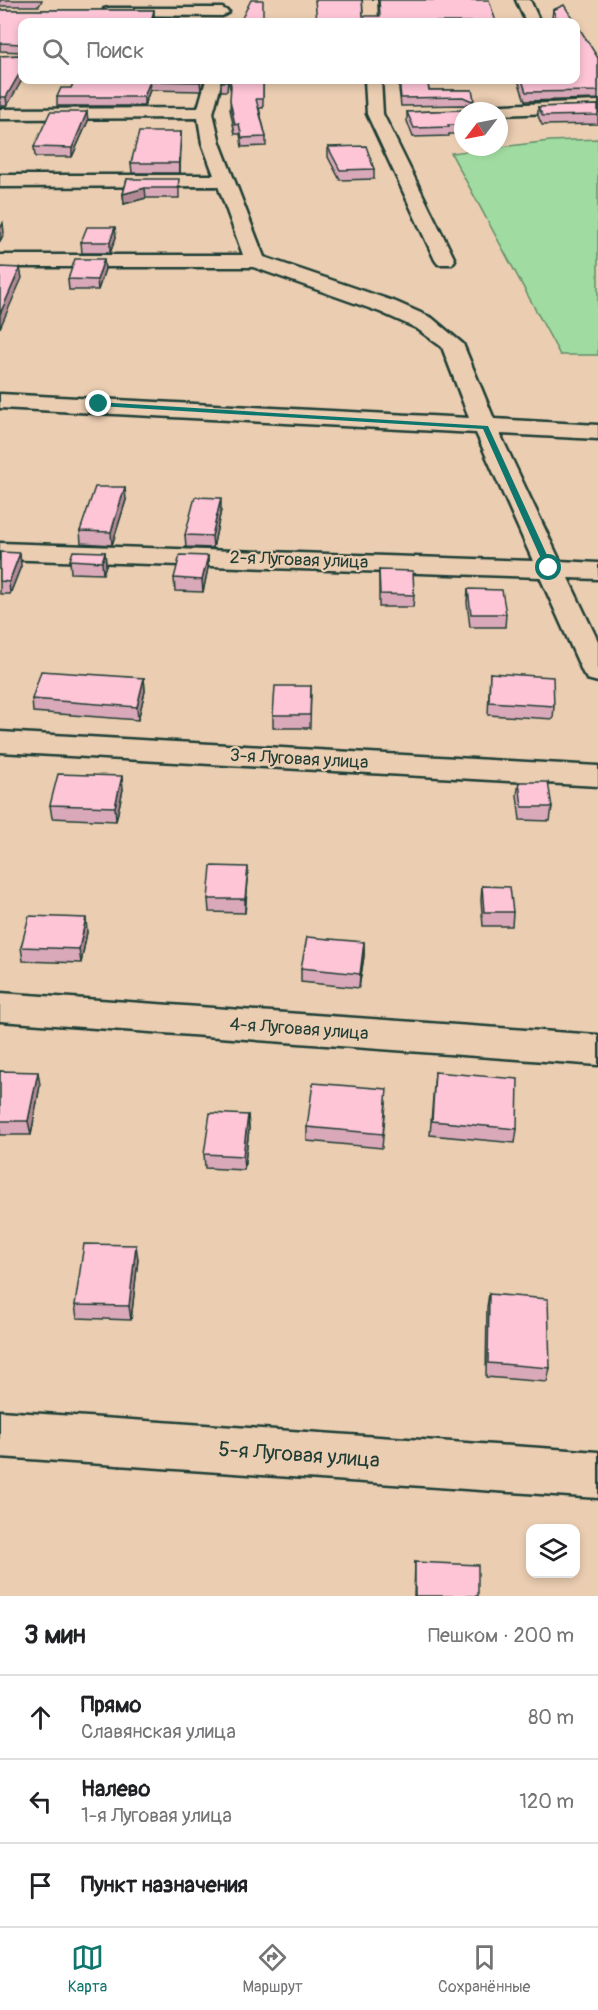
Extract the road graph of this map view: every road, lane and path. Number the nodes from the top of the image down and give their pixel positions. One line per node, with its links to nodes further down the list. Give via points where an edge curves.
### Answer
1 (370, 0): 5 (street)
2 (523, 0): 6 (street)
3 (222, 11): 4 (street)
4 (93, 12)
5 (371, 18)
6 (531, 18)
7 (213, 84): 13 (street)
8 (373, 84): 15 (street)
9 (562, 89): 11 (street)
10 (598, 106): 11 (street)
11 (570, 107): 12 (street)
12 (508, 110)
13 (205, 113): 14 (street); 17 (street)
14 (0, 114)
15 (375, 114): 16 (street); 19 (street)
16 (398, 114)
17 (223, 180): 18 (street); 21 (street)
18 (0, 181)
19 (445, 260)
20 (0, 261): 21 (street)
21 (255, 261): 23 (street, via 424,323 452,344)
22 (0, 401): 23 (street)
23 (485, 427): 24 (street); 26 (street)
24 (598, 432)
25 (0, 551): 26 (street, 2-я Луговая улица)
26 (549, 568): 27 (street, 2-я Луговая улица); 28 (street)
27 (598, 571)
28 (598, 673)
29 (0, 742): 30 (street, 3-я Луговая улица)
30 (598, 776)
31 (0, 1007): 32 (street, 4-я Луговая улица)
32 (598, 1050)
33 (0, 1434): 34 (street, 5-я Луговая улица)
34 (598, 1475)

